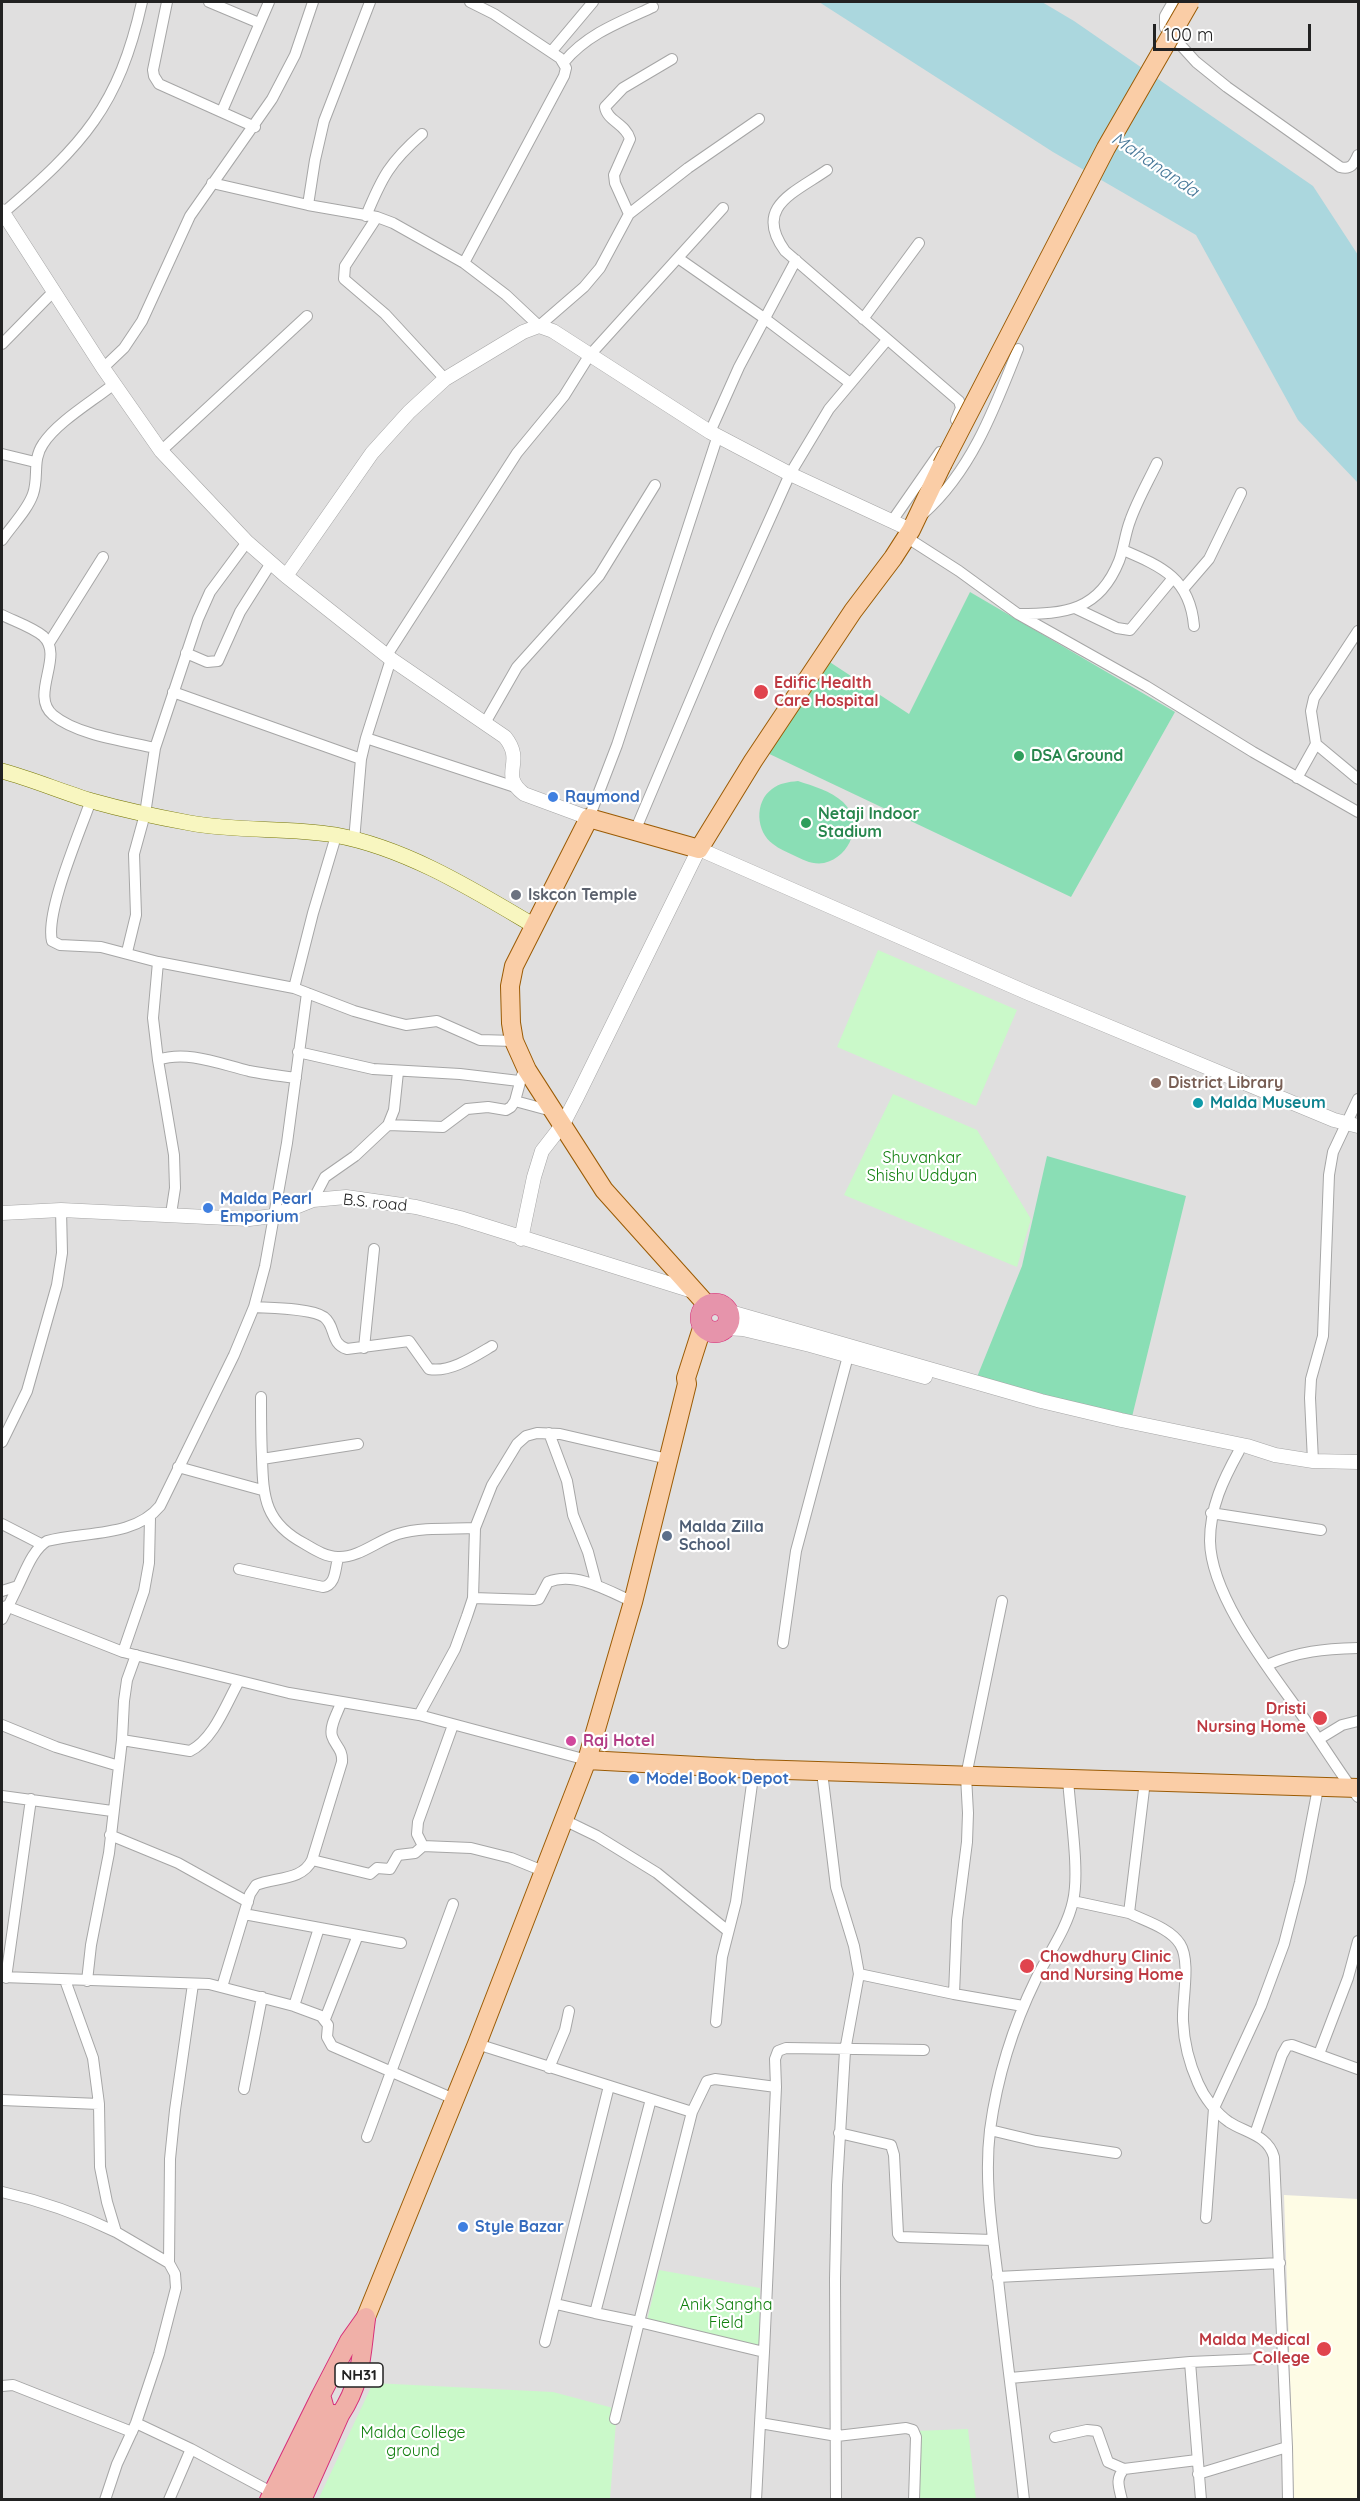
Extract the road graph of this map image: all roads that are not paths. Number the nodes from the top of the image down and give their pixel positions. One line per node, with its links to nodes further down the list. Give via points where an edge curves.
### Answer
1 (142, 2): 25 (street, via 122,72 105,107 50,173)
2 (167, 2): 16 (street, via 153,70 155,80)
3 (209, 2): 12 (street)
4 (269, 2): 12 (street)
5 (313, 2): 18 (street, via 296,55)
6 (370, 2): 23 (street, via 324,121)
7 (470, 2): 13 (street)
8 (593, 2): 13 (street)
9 (1173, 2): 20 (street, via 1165,15 1165,28 1196,62 1340,167 1352,166)
10 (1190, 2): 54 (main road, bridge, via 1106,148)
11 (652, 7): 15 (street, via 590,37)
12 (259, 23): 16 (street)
13 (551, 52): 15 (street)
14 (672, 59): 26 (street, via 623,88 605,107 630,139 615,175)
15 (564, 62): 31 (street, via 564,76)
16 (222, 111): 18 (street)
17 (759, 119): 26 (street)
18 (255, 127): 22 (street)
19 (423, 134): 27 (street, via 391,164 380,182)
20 (1359, 155)
21 (827, 170): 30 (street, via 775,211 775,237)
22 (212, 183): 23 (street); 41 (street, via 190,216 142,321 124,348)
23 (308, 205): 27 (street)
24 (723, 208): 29 (street)
25 (2, 212): 32 (street)
26 (629, 214): 36 (street, via 600,268)
27 (372, 216): 31 (street, via 421,237); 42 (street, via 345,266 344,279 385,314)
28 (919, 243): 35 (street)
29 (678, 258): 34 (street); 40 (street)
30 (796, 260): 34 (street); 35 (street)
31 (464, 263): 36 (street)
32 (53, 292): 38 (street); 41 (street)
33 (307, 316): 46 (street)
34 (764, 318): 43 (street); 45 (street)
35 (863, 319): 37 (street)
36 (539, 326): 40 (street); 42 (street)
37 (888, 340): 43 (street); 53 (street, via 959,401 962,408 939,453)
38 (2, 344)
39 (1018, 349): 54 (street, via 980,439 947,488)
40 (589, 356): 45 (street); 70 (street, via 564,396 517,453)
41 (103, 368): 44 (street)
42 (445, 379): 60 (street, via 372,453)
43 (850, 383): 50 (street, via 818,426)
44 (114, 384): 46 (street); 48 (street, via 60,426 43,444)
45 (714, 434): 50 (street); 84 (street, via 617,745)
46 (161, 451): 56 (street)
47 (2, 454): 48 (street)
48 (35, 462): 55 (street, via 34,492)
49 (1157, 463): 57 (street, via 1130,521)
50 (790, 474): 53 (street); 85 (street)
51 (655, 485): 72 (street, via 599,576 517,667)
52 (1241, 493): 62 (street, via 1209,559)
53 (892, 521): 54 (street)
54 (911, 529): 64 (street, via 959,571); 88 (main road, via 894,558 853,610)
55 (2, 540)
56 (247, 542): 59 (street); 69 (street, via 210,592)
57 (1123, 550): 61 (street, via 1149,561); 63 (street, via 1108,582)
58 (103, 557): 68 (street)
59 (271, 563): 60 (street); 69 (street, via 240,612 218,661 207,662)
60 (286, 576): 70 (street)
61 (1173, 578): 62 (street); 63 (street, via 1130,630 1124,631)
62 (1184, 588): 66 (street)
63 (1077, 609): 64 (street)
64 (1018, 614): 78 (street)
65 (2, 615): 68 (street, via 42,635)
66 (1194, 626)
67 (1359, 631): 74 (street, via 1314,698 1311,711)
68 (49, 643): 75 (street, via 44,693 52,714 88,731)
69 (186, 653): 71 (street)
70 (389, 657): 72 (street); 73 (street)
71 (173, 692): 75 (street); 76 (street)
72 (485, 723): 80 (street, via 514,747 511,774)
73 (366, 738): 76 (street); 80 (street)
74 (1316, 744): 78 (street); 79 (street)
75 (155, 748): 83 (street)
76 (361, 759): 87 (street)
77 (2, 774): 81 (main road)
78 (1297, 778): 82 (street)
79 (1359, 779)
80 (515, 787): 84 (street)
81 (91, 800): 83 (main road); 90 (street, via 62,885 50,931 52,941)
82 (1359, 812)
83 (145, 814): 86 (main road, via 245,830); 90 (street, via 134,854 136,915)
84 (589, 818): 85 (main road); 89 (main road)
85 (635, 831): 88 (main road)
86 (336, 836): 87 (main road); 92 (street)
87 (354, 841): 89 (main road, via 428,867)
88 (699, 849): 102 (street); 104 (street, via 1030,995)
89 (533, 925): 94 (main road, via 514,966 510,986)
90 (127, 952): 91 (street)
91 (158, 962): 92 (street); 96 (street, via 153,1018)
92 (294, 988): 93 (street)
93 (307, 993): 94 (street, via 390,1021 437,1021 480,1040); 95 (street)
94 (514, 1041): 98 (main road)
95 (298, 1052): 97 (street, via 343,1064); 99 (street)
96 (158, 1060): 99 (street, via 185,1056); 108 (street, via 174,1155)
97 (398, 1071): 98 (street); 103 (street, via 394,1110)
98 (523, 1075): 101 (street); 102 (main road)
99 (296, 1078): 109 (street)
100 (1359, 1099): 104 (street)
101 (515, 1101): 102 (street); 103 (street, via 506,1110 468,1109 443,1127)
102 (559, 1118): 110 (street, via 542,1151); 113 (main road, via 591,1168)
103 (388, 1125): 105 (street, via 325,1177)
104 (1353, 1125): 125 (street, via 1333,1152 1329,1175 1323,1336 1310,1398)
105 (313, 1200): 109 (street, B.S. road); 110 (street, B.S. road, via 346,1197 416,1207)
106 (61, 1210): 107 (street, B.S. road); 108 (street, B.S. road); 119 (street, via 62,1253 57,1285 27,1391)
107 (2, 1213)
108 (171, 1214): 109 (street, B.S. road, via 249,1219)
109 (273, 1216): 112 (street)
110 (521, 1239): 113 (street, B.S. road)
111 (374, 1249): 115 (street)
112 (254, 1307): 115 (street, via 314,1312 324,1317 340,1347); 127 (street)
113 (711, 1311): 116 (street, via 743,1329); 121 (street, via 1041,1401); 124 (main road)
114 (492, 1346): 115 (street, via 437,1370 429,1369 409,1341)
115 (364, 1348)
116 (848, 1356): 122 (street, via 1120,1429); 145 (street, via 798,1542)
117 (261, 1397): 123 (street)
118 (549, 1433): 124 (street); 132 (street, via 526,1436 516,1444 492,1485); 138 (street)
119 (2, 1442)
120 (358, 1444): 123 (street)
121 (1254, 1449): 122 (street); 125 (street)
122 (1239, 1450): 129 (street)
123 (262, 1459): 128 (street)
124 (668, 1459): 142 (main road)
125 (1314, 1461): 126 (street)
126 (1359, 1462)
127 (178, 1467): 128 (street); 130 (street)
128 (262, 1490): 135 (street, via 268,1510 291,1537)
129 (1211, 1513): 133 (street); 149 (street, via 1210,1544 1219,1583)
130 (150, 1518): 134 (street); 147 (street, via 144,1591)
131 (2, 1524): 134 (street)
132 (475, 1528): 135 (street, via 399,1534); 140 (street)
133 (1321, 1530)
134 (41, 1544): 137 (street)
135 (338, 1558): 136 (street, via 333,1582 322,1587)
136 (239, 1569)
137 (18, 1586): 139 (street); 143 (street)
138 (597, 1586): 140 (street, via 552,1581 539,1599); 142 (street)
139 (2, 1590)
140 (473, 1598): 152 (street, via 454,1649)
141 (1002, 1600): 162 (street)
142 (633, 1602): 158 (main road)
143 (6, 1606): 144 (street); 147 (street)
144 (2, 1619)
145 (783, 1643)
146 (1359, 1648): 149 (street, via 1322,1649 1290,1655)
147 (123, 1652): 148 (street)
148 (136, 1655): 150 (street); 156 (street, via 124,1701)
149 (1267, 1665): 157 (street)
150 (239, 1682): 151 (street); 156 (street, via 209,1734 190,1751)
151 (341, 1703): 152 (street); 173 (street, via 331,1730 342,1762)
152 (419, 1716): 155 (street)
153 (1359, 1721): 157 (street, via 1342,1725)
154 (2, 1725): 159 (street)
155 (453, 1725): 158 (street); 172 (street, via 418,1822 417,1834)
156 (122, 1740): 159 (street)
157 (1319, 1740): 166 (street)
158 (587, 1760): 160 (main road); 170 (main road)
159 (119, 1766): 169 (street)
160 (754, 1769): 161 (main road); 181 (street, via 743,1859)
161 (822, 1772): 162 (main road); 185 (street, via 836,1887)
162 (966, 1776): 163 (main road); 191 (street, via 967,1842 957,1920)
163 (1068, 1779): 164 (main road); 175 (street)
164 (1145, 1781): 165 (main road); 178 (street)
165 (1318, 1788): 166 (main road); 212 (street, via 1284,1944 1261,2006)
166 (1356, 1791)
167 (2, 1796): 168 (street)
168 (31, 1799): 169 (street); 186 (street)
169 (112, 1811): 171 (street)
170 (564, 1820): 174 (main road); 181 (street, via 649,1868)
171 (110, 1835): 176 (street, via 178,1863); 188 (street)
172 (423, 1846): 173 (street, via 415,1853 398,1855 390,1869 377,1868 370,1874); 174 (street, via 471,1848)
173 (312, 1860): 176 (street, via 300,1873 256,1885)
174 (543, 1871): 198 (main road)
175 (1073, 1901): 178 (street); 194 (street)
176 (248, 1902): 179 (street)
177 (453, 1904): 204 (street)
178 (1130, 1913): 212 (street, via 1168,1932 1181,1944 1188,2057)
179 (244, 1914): 180 (street); 190 (street)
180 (319, 1928): 182 (street); 193 (street)
181 (728, 1931): 197 (street)
182 (357, 1935): 184 (street); 196 (street)
183 (1359, 1941): 201 (street)
184 (400, 1943)
185 (859, 1974): 191 (street); 200 (street)
186 (4, 1978): 187 (street)
187 (65, 1980): 188 (street); 211 (street, via 93,2058)
188 (87, 1981): 189 (street)
189 (193, 1983): 190 (street); 223 (street, via 175,2110)
190 (222, 1987): 192 (street)
191 (954, 1994): 194 (street)
192 (262, 1997): 193 (street); 207 (street)
193 (294, 2006): 196 (street)
194 (1023, 2006): 214 (street, via 998,2084)
195 (569, 2011): 202 (street)
196 (325, 2019): 204 (street, via 332,2046)
197 (716, 2022)
198 (477, 2044): 202 (street); 208 (main road)
199 (924, 2050): 200 (street)
200 (845, 2051): 206 (street, via 778,2051); 215 (street)
201 (1319, 2054): 203 (street); 216 (street, via 1287,2046)
202 (549, 2068): 205 (street)
203 (1359, 2069)
204 (392, 2072): 208 (street); 217 (street)
205 (609, 2086): 209 (street); 226 (street)
206 (776, 2087): 213 (street, via 707,2081); 231 (street)
207 (244, 2089)
208 (454, 2099): 228 (main road)
209 (651, 2099): 213 (street); 227 (street)
210 (2, 2100): 211 (street)
211 (99, 2104): 221 (street, via 100,2167)
212 (1214, 2108): 216 (street); 220 (street)
213 (692, 2112): 229 (street)
214 (990, 2130): 218 (street); 222 (street)
215 (839, 2133): 222 (street, via 891,2145 900,2237); 243 (street, via 835,2279)
216 (1255, 2134): 224 (street, via 1271,2148 1274,2157)
217 (367, 2138)
218 (1116, 2153)
219 (2, 2192): 221 (street, via 42,2201)
220 (1206, 2218)
221 (116, 2232): 223 (street)
222 (992, 2240): 225 (street)
223 (169, 2263): 242 (street, via 176,2274 176,2288)
224 (1280, 2263): 225 (street); 232 (street)
225 (997, 2277): 235 (street)
226 (556, 2304): 227 (street); 230 (street)
227 (595, 2313): 229 (street)
228 (366, 2317): 234 (highway, NH31); 236 (highway, NH31)
229 (639, 2322): 231 (street); 240 (street)
230 (545, 2342)
231 (765, 2352): 241 (street)
232 (1283, 2358): 233 (street); 245 (street)
233 (1190, 2362): 235 (street); 247 (street)
234 (338, 2364): 236 (highway, NH31, via 350,2368); 238 (highway, NH31)
235 (1010, 2378): 257 (street)
236 (358, 2381): 239 (highway, NH31, via 351,2399)
237 (2, 2386): 242 (street, via 13,2385)
238 (321, 2396): 239 (highway, NH31); 250 (highway)
239 (333, 2414): 250 (highway, NH31); 253 (highway, NH31)
240 (615, 2419)
241 (760, 2423): 243 (street); 254 (street)
242 (134, 2427): 246 (street); 251 (street)
243 (837, 2436): 255 (street); 256 (street, via 913,2430)
244 (1055, 2437): 248 (street, via 1097,2431 1108,2462)
245 (1287, 2447): 249 (street); 260 (street)
246 (191, 2449): 250 (street); 252 (street)
247 (1197, 2460): 248 (street); 249 (street)
248 (1124, 2469): 258 (street, via 1118,2475)
249 (1198, 2474): 259 (street)
250 (276, 2497)
251 (105, 2499)
252 (169, 2499)
253 (302, 2499)
254 (756, 2499)
255 (836, 2499)
256 (914, 2499)
257 (1024, 2499)
258 (1122, 2499)
259 (1201, 2499)
260 (1288, 2499)

